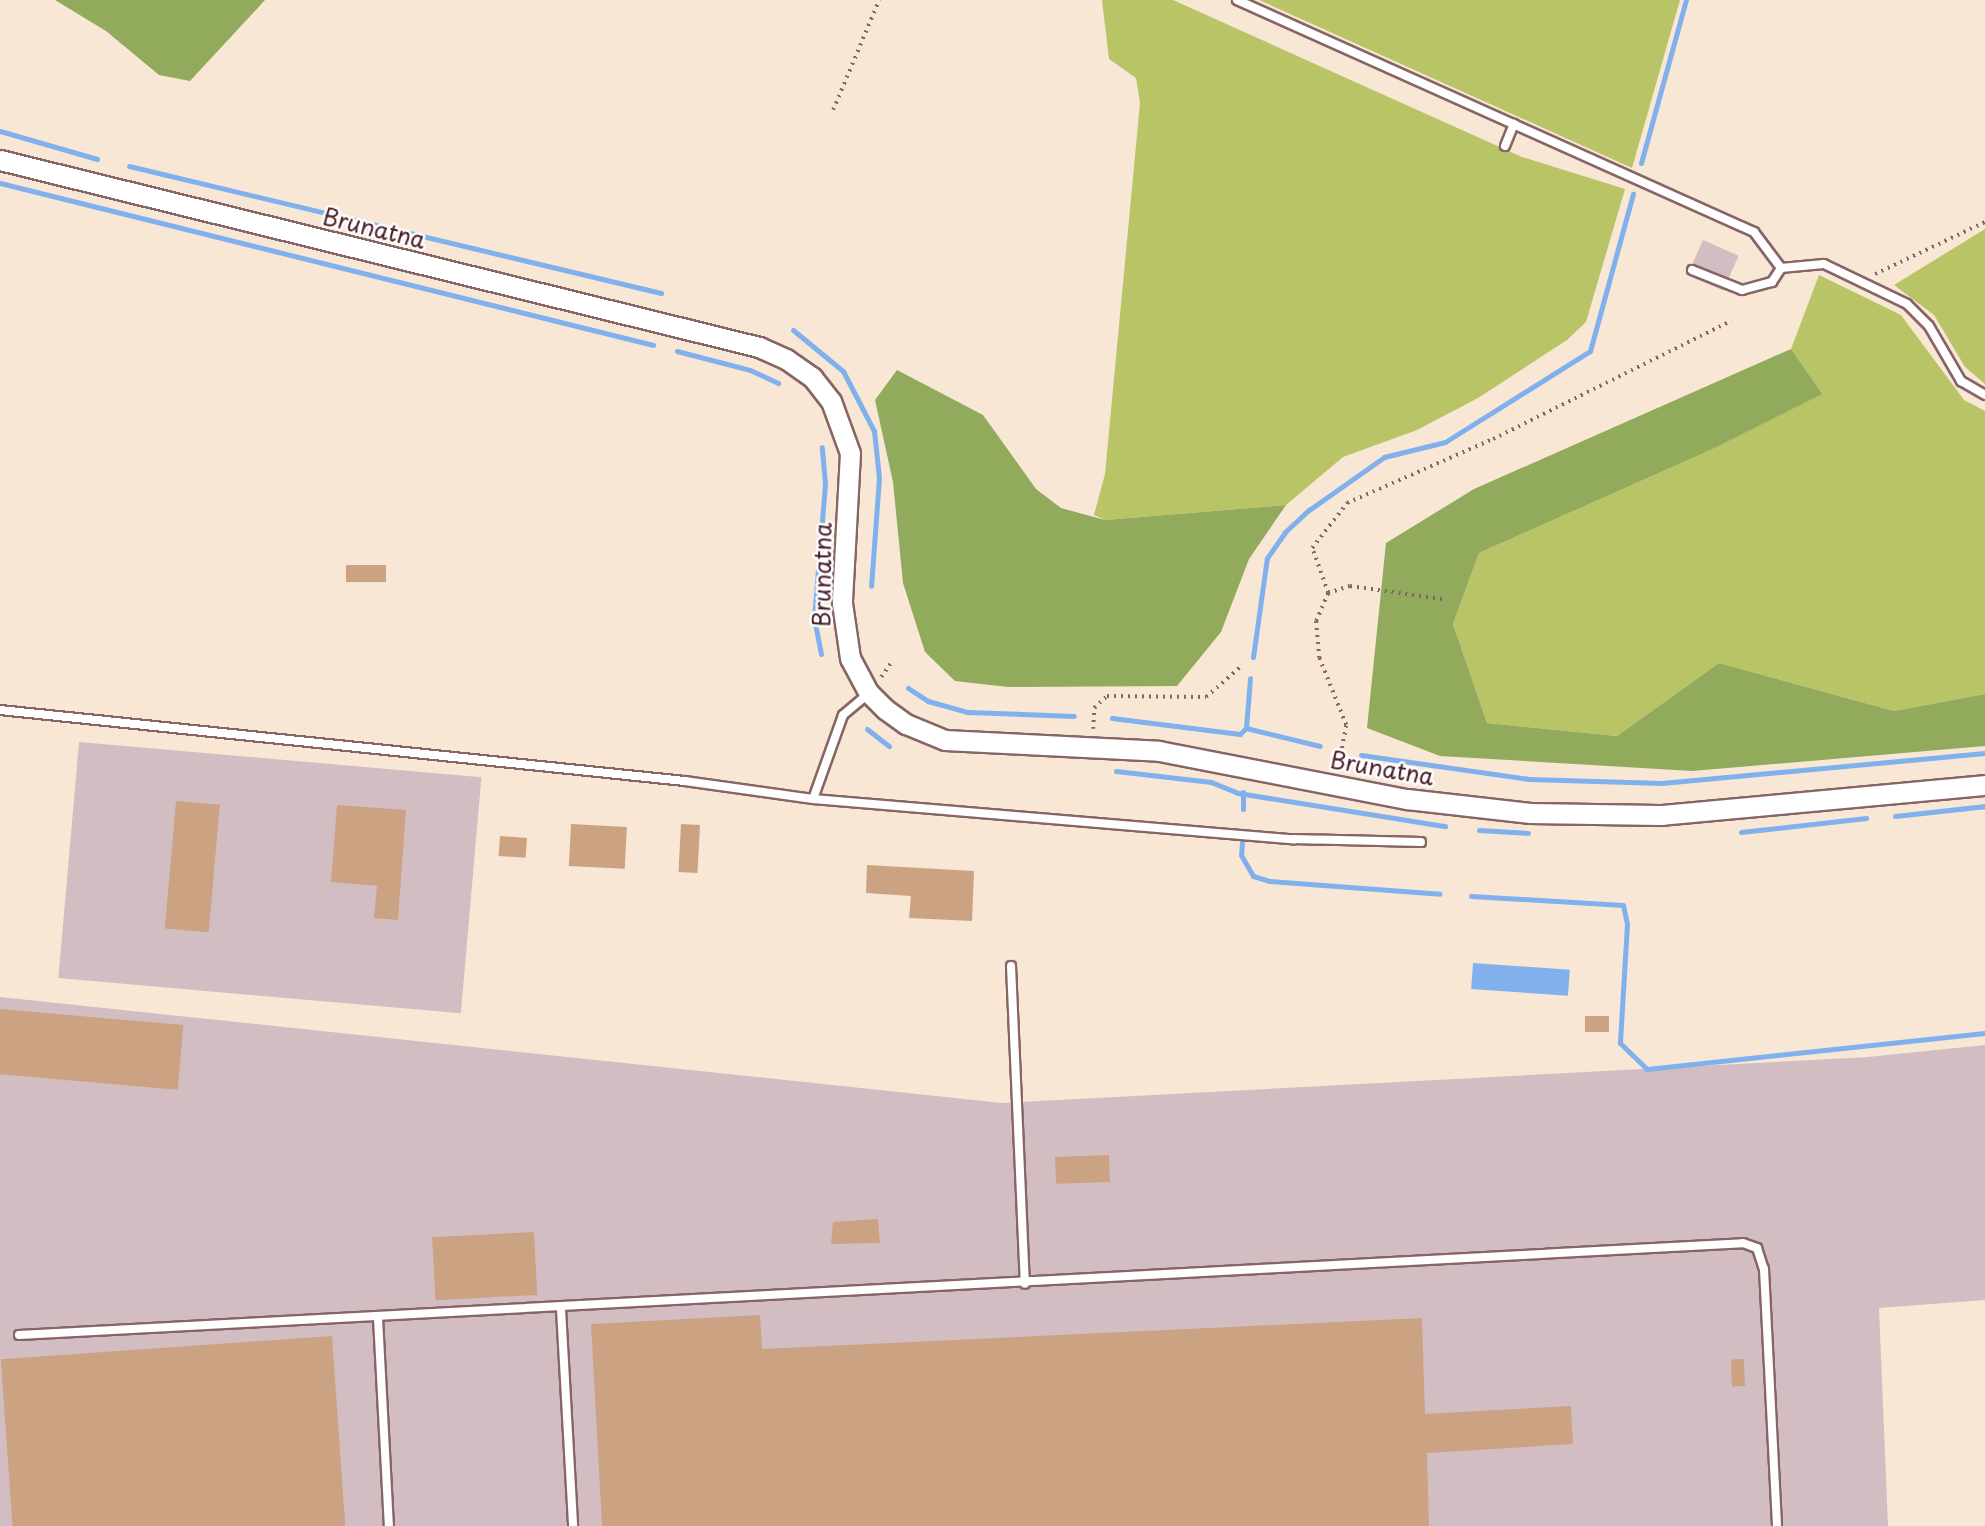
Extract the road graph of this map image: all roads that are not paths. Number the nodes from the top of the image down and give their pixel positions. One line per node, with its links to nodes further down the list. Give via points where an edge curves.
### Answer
1 (1237, 0): 2 (lane)
2 (1514, 124): 3 (lane); 5 (lane, via 1754,233)
3 (1505, 146)
4 (0, 160): 8 (street, Brunatna, via 759,347 786,359 812,377 831,401 850,453 844,632 850,658)
5 (1781, 268): 6 (lane, via 1772,282 1742,290); 7 (lane, via 1824,264 1919,314 1961,381)
6 (1692, 270)
7 (1985, 395)
8 (877, 690): 10 (street, Brunatna, via 906,724 945,740 1170,753 1407,799 1517,812 1661,815); 11 (lane, via 843,715)
9 (0, 710): 11 (lane, via 685,781)
10 (1985, 785)
11 (813, 799): 12 (lane, via 1294,839)
12 (1421, 842)
13 (1011, 966): 14 (lane)
14 (1025, 1284): 15 (lane); 20 (lane, via 1743,1243 1757,1248 1764,1269)
15 (561, 1309): 16 (lane); 19 (lane)
16 (378, 1318): 17 (lane); 18 (lane)
17 (19, 1335)
18 (389, 1526)
19 (573, 1526)
20 (1777, 1526)

